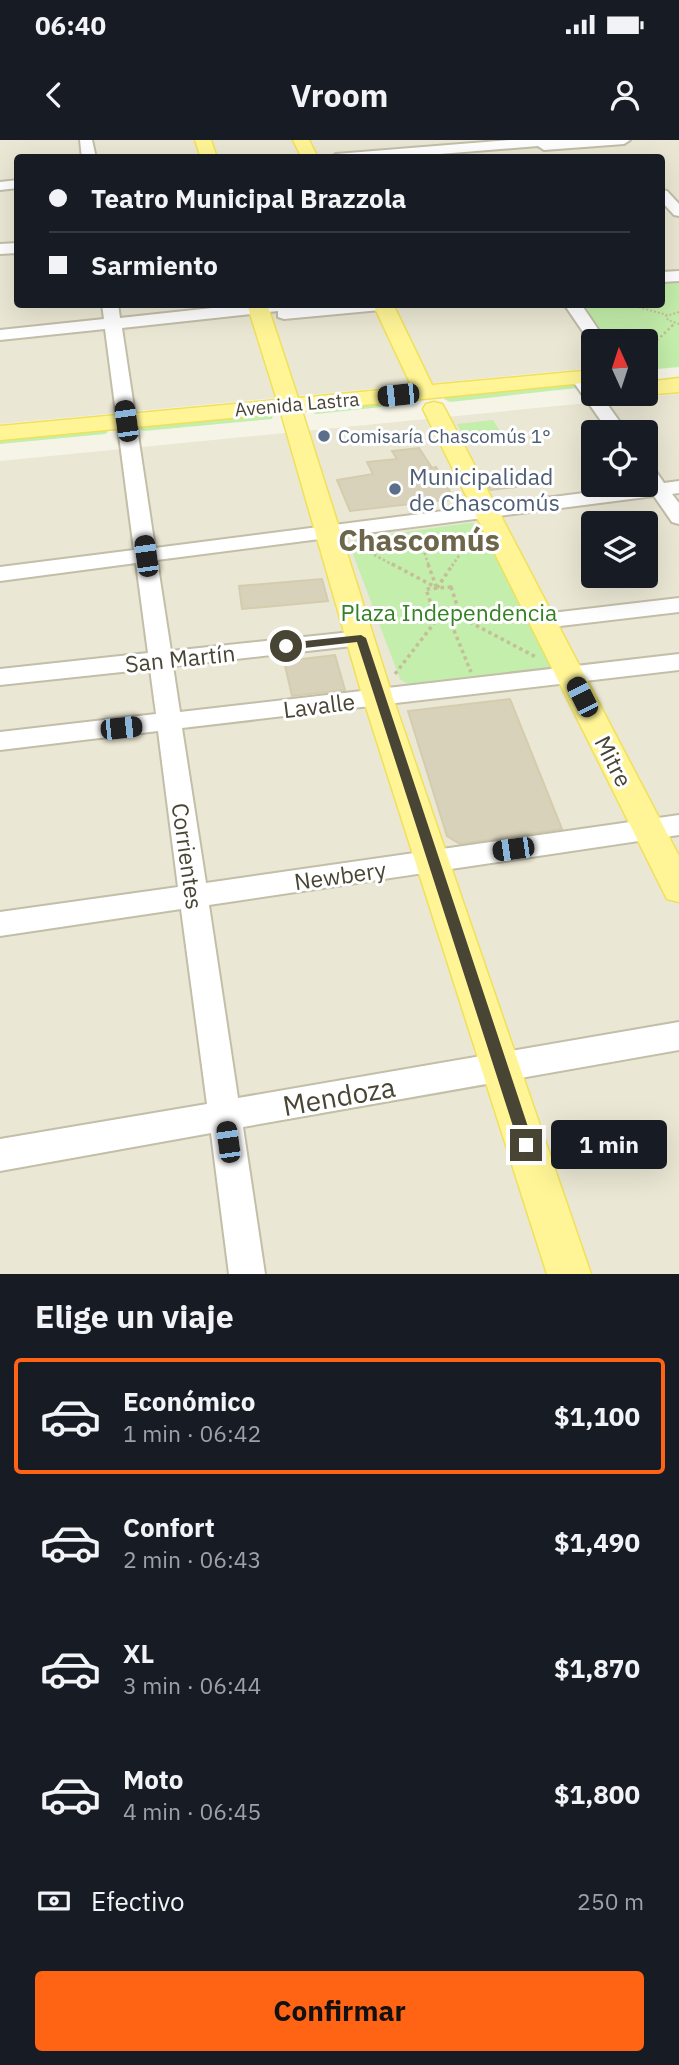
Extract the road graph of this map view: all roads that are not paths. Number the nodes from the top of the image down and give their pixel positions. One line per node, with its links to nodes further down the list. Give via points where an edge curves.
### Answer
1 (559, 140): 3 (street)
2 (615, 140): 3 (street)
3 (459, 150): 4 (street); 5 (street)
4 (398, 154)
5 (432, 154)
6 (111, 308): 11 (street, Corrientes)
7 (309, 308): 10 (street)
8 (384, 308): 19 (main road, Mitre)
9 (575, 308): 12 (street)
10 (259, 310): 11 (street, via 125,328); 20 (main road)
11 (113, 325): 13 (street); 21 (street, Corrientes)
12 (590, 329)
13 (0, 335)
14 (679, 368): 15 (main road)
15 (658, 370)
16 (679, 384): 18 (main road)
17 (581, 386): 19 (main road, Avenida Lastra)
18 (658, 387)
19 (429, 401): 20 (main road, Avenida Lastra); 25 (main road, Mitre)
20 (292, 414): 21 (main road, Avenida Lastra); 27 (main road)
21 (127, 429): 22 (main road, Avenida Lastra); 23 (main road, Avenida Lastra); 28 (street, Corrientes)
22 (0, 433)
23 (0, 450)
24 (669, 489): 25 (street); 26 (street)
25 (488, 511): 27 (street); 31 (main road, Mitre)
26 (679, 518)
27 (330, 532): 28 (street); 32 (main road)
28 (146, 556): 29 (street); 33 (street, Corrientes)
29 (0, 574)
30 (679, 605): 31 (street)
31 (543, 621): 35 (main road, Mitre)
32 (361, 638): 33 (street, San Martín); 37 (main road)
33 (160, 660): 36 (street, San Martín); 38 (street, Corrientes)
34 (679, 662): 35 (street, Lavalle)
35 (570, 674): 37 (street, Lavalle); 41 (main road, Mitre)
36 (0, 677)
37 (378, 698): 38 (street, Lavalle); 42 (main road)
38 (169, 722): 39 (street, Lavalle); 44 (street, Corrientes)
39 (0, 741)
40 (679, 825): 41 (street, Newbery)
41 (649, 830): 42 (street, Newbery); 43 (main road, Mitre)
42 (432, 861): 44 (street, Newbery); 47 (main road)
43 (679, 889)
44 (194, 896): 45 (street, Newbery); 48 (street, Corrientes)
45 (0, 924)
46 (679, 1037): 47 (street, Mendoza)
47 (501, 1068): 48 (street, Mendoza); 51 (main road)
48 (225, 1116): 49 (street, Mendoza); 50 (street, Corrientes)
49 (0, 1155)
50 (247, 1274)
51 (569, 1274)

